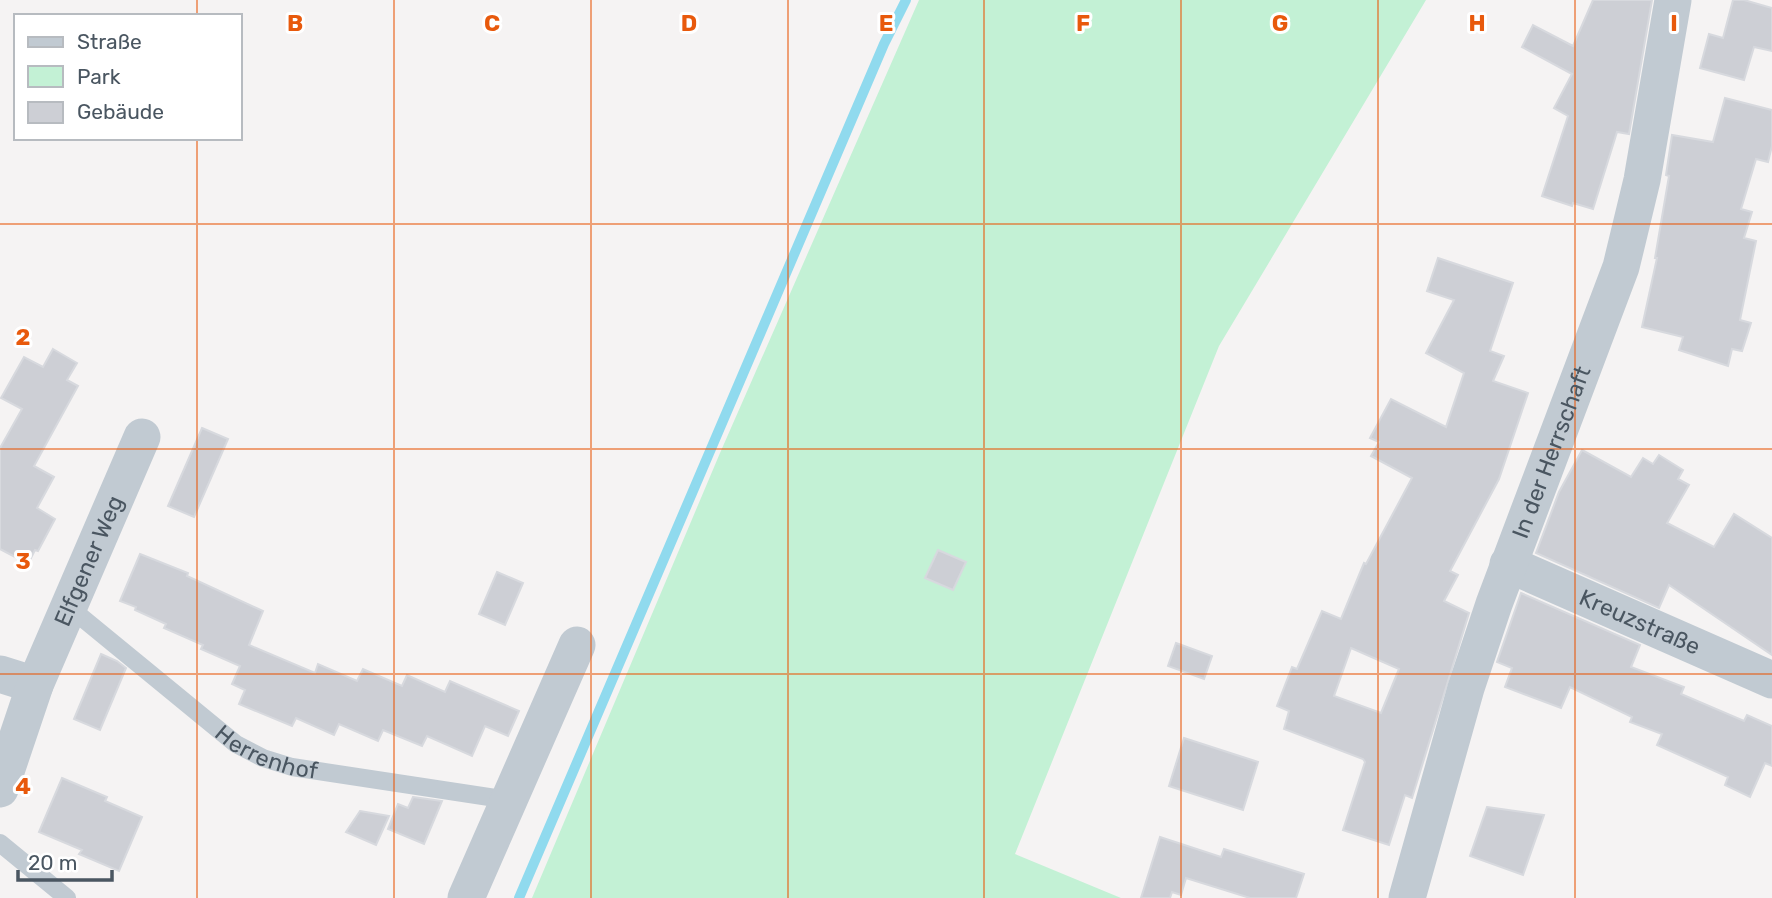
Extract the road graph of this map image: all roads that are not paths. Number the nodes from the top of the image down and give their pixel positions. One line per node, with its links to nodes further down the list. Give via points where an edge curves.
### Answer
1 (1673, 0): 3 (street, In der Herrschaft, via 1627,245 1605,314)
2 (142, 437): 4 (street, Elfgener Weg)
3 (1508, 564): 7 (street, Kreuzstraße); 14 (street, In der Herrschaft, via 1463,699)
4 (69, 607): 8 (street, Elfgener Weg); 10 (lane, Herrenhof, via 236,744 263,758)
5 (577, 645): 10 (street)
6 (0, 674): 8 (street)
7 (1772, 680)
8 (35, 685): 9 (street, Elfgener Weg)
9 (0, 789)
10 (509, 800): 13 (street)
11 (0, 843): 12 (lane)
12 (67, 898)
13 (466, 898)
14 (1407, 898)

